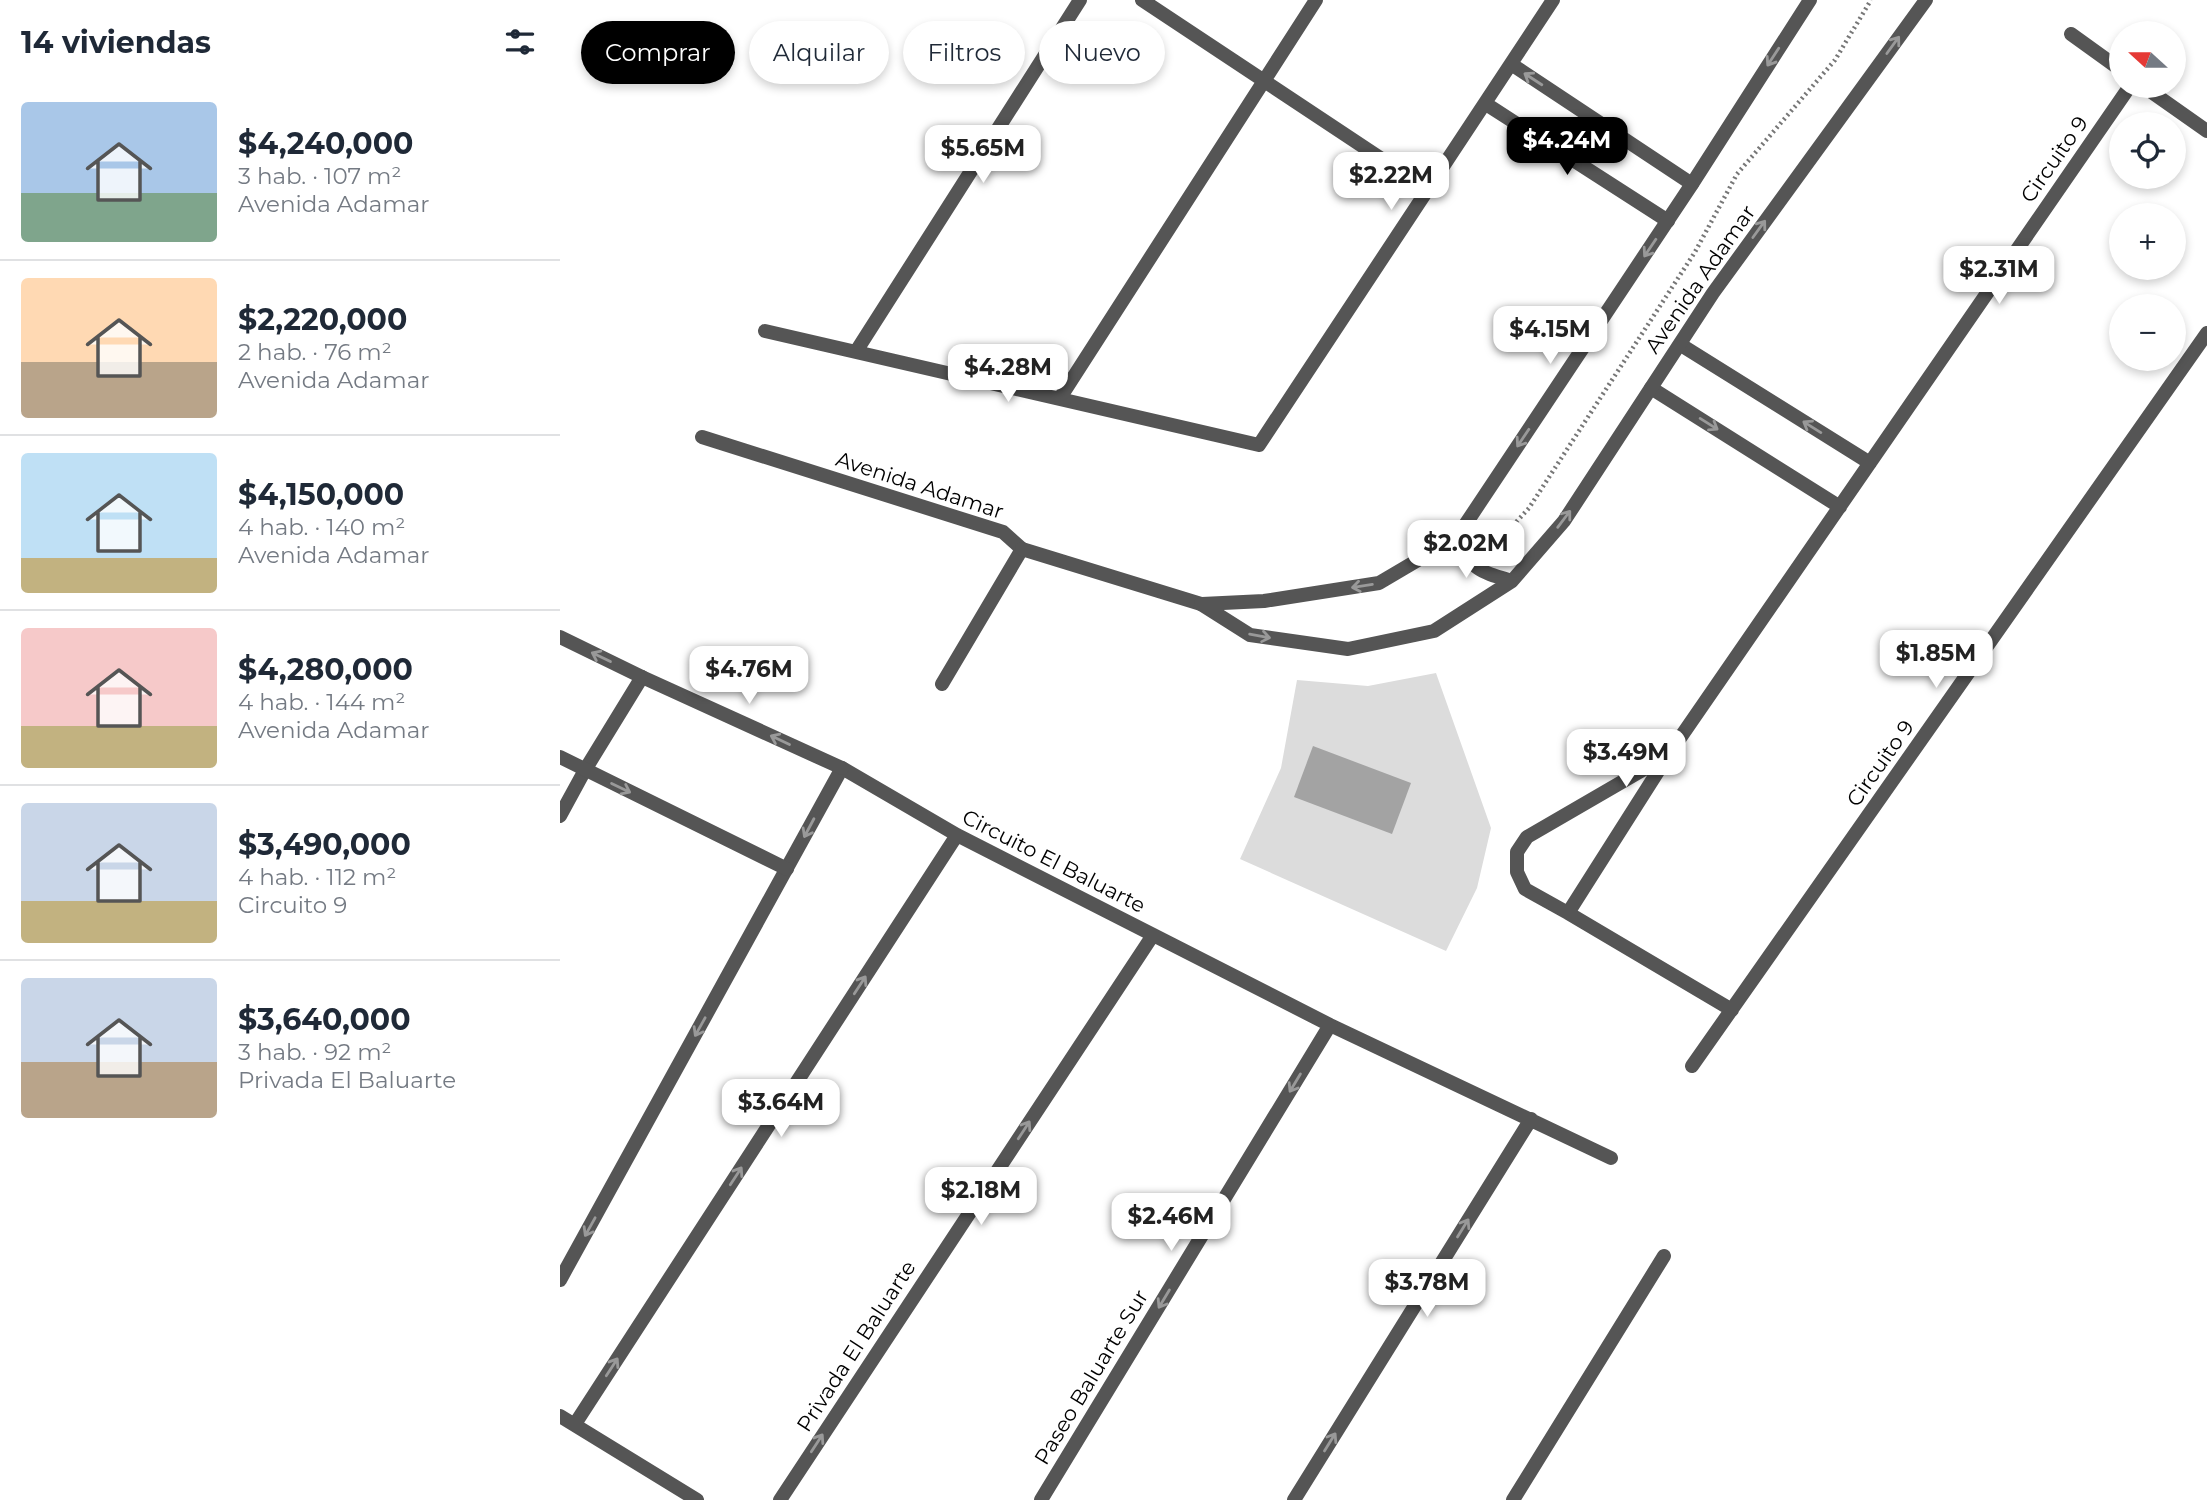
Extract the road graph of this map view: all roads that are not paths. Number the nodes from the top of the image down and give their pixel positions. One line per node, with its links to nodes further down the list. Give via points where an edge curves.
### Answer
1 (1080, 0): 21 (street)
2 (1142, 0): 10 (street)
3 (1316, 0): 10 (street)
4 (1553, 0): 9 (street)
5 (1810, 0): 15 (street, Avenida Adamar, one-way to 15)
6 (1926, 0): 20 (street, Avenida Adamar, one-way to 6, via 1713,293)
7 (2071, 34): 8 (street)
8 (2109, 61)
9 (1511, 64): 13 (street); 15 (street, one-way to 9)
10 (1264, 81): 16 (street); 23 (street)
11 (2122, 98): 25 (street, Circuito 9)
12 (2160, 98): 14 (street)
13 (1486, 104): 16 (street); 17 (street)
14 (2207, 131)
15 (1692, 184): 17 (street, Avenida Adamar)
16 (1427, 189): 23 (street, via 1259,445)
17 (1668, 221): 27 (street, Avenida Adamar, one-way to 27)
18 (765, 331): 21 (street)
19 (2207, 333): 43 (street, Circuito 9)
20 (1681, 345): 22 (street, Avenida Adamar); 25 (street, one-way to 20)
21 (857, 350): 23 (street)
22 (1651, 388): 26 (street, one-way to 26); 29 (street, Avenida Adamar, one-way to 22, via 1564,521)
23 (1060, 398)
24 (702, 438): 28 (street, Avenida Adamar, via 1003,532)
25 (1870, 463): 26 (street, Circuito 9)
26 (1840, 507): 34 (street, Circuito 9)
27 (1457, 537): 29 (street, via 1467,559 1485,573); 30 (street, Avenida Adamar, one-way to 30, via 1379,583 1264,601)
28 (1022, 549): 30 (street, Avenida Adamar); 33 (street)
29 (1511, 581): 30 (street, Avenida Adamar, one-way to 29, via 1250,635 1348,649 1433,631)
30 (1201, 604)
31 (560, 637): 32 (street, Circuito El Baluarte, one-way to 31)
32 (642, 677): 36 (street, Circuito El Baluarte, one-way to 32); 37 (street)
33 (942, 684)
34 (1669, 754): 41 (street, Circuito 9); 41 (street, Circuito 9, via 1527,837 1517,852 1517,872 1525,889)
35 (560, 757): 37 (street)
36 (842, 768): 39 (street, Circuito El Baluarte); 40 (street, one-way to 40)
37 (585, 770): 38 (street); 40 (street, one-way to 40)
38 (560, 816)
39 (957, 835): 42 (street, Circuito El Baluarte); 51 (street, one-way to 39)
40 (787, 869): 49 (street, one-way to 49)
41 (1569, 913): 43 (street, Circuito 9)
42 (1153, 935): 44 (street, Circuito El Baluarte); 53 (street, Privada El Baluarte, one-way to 42)
43 (1732, 1010): 45 (street, Circuito 9)
44 (1330, 1025): 46 (street, Circuito El Baluarte); 54 (street, Paseo Baluarte Sur, one-way to 54)
45 (1692, 1066)
46 (1531, 1119): 47 (street, Circuito El Baluarte); 55 (street, one-way to 46)
47 (1611, 1158)
48 (1664, 1256): 56 (street)
49 (560, 1280)
50 (560, 1416): 51 (street)
51 (575, 1424): 52 (street)
52 (697, 1500)
53 (780, 1500)
54 (1041, 1500)
55 (1294, 1500)
56 (1513, 1500)

